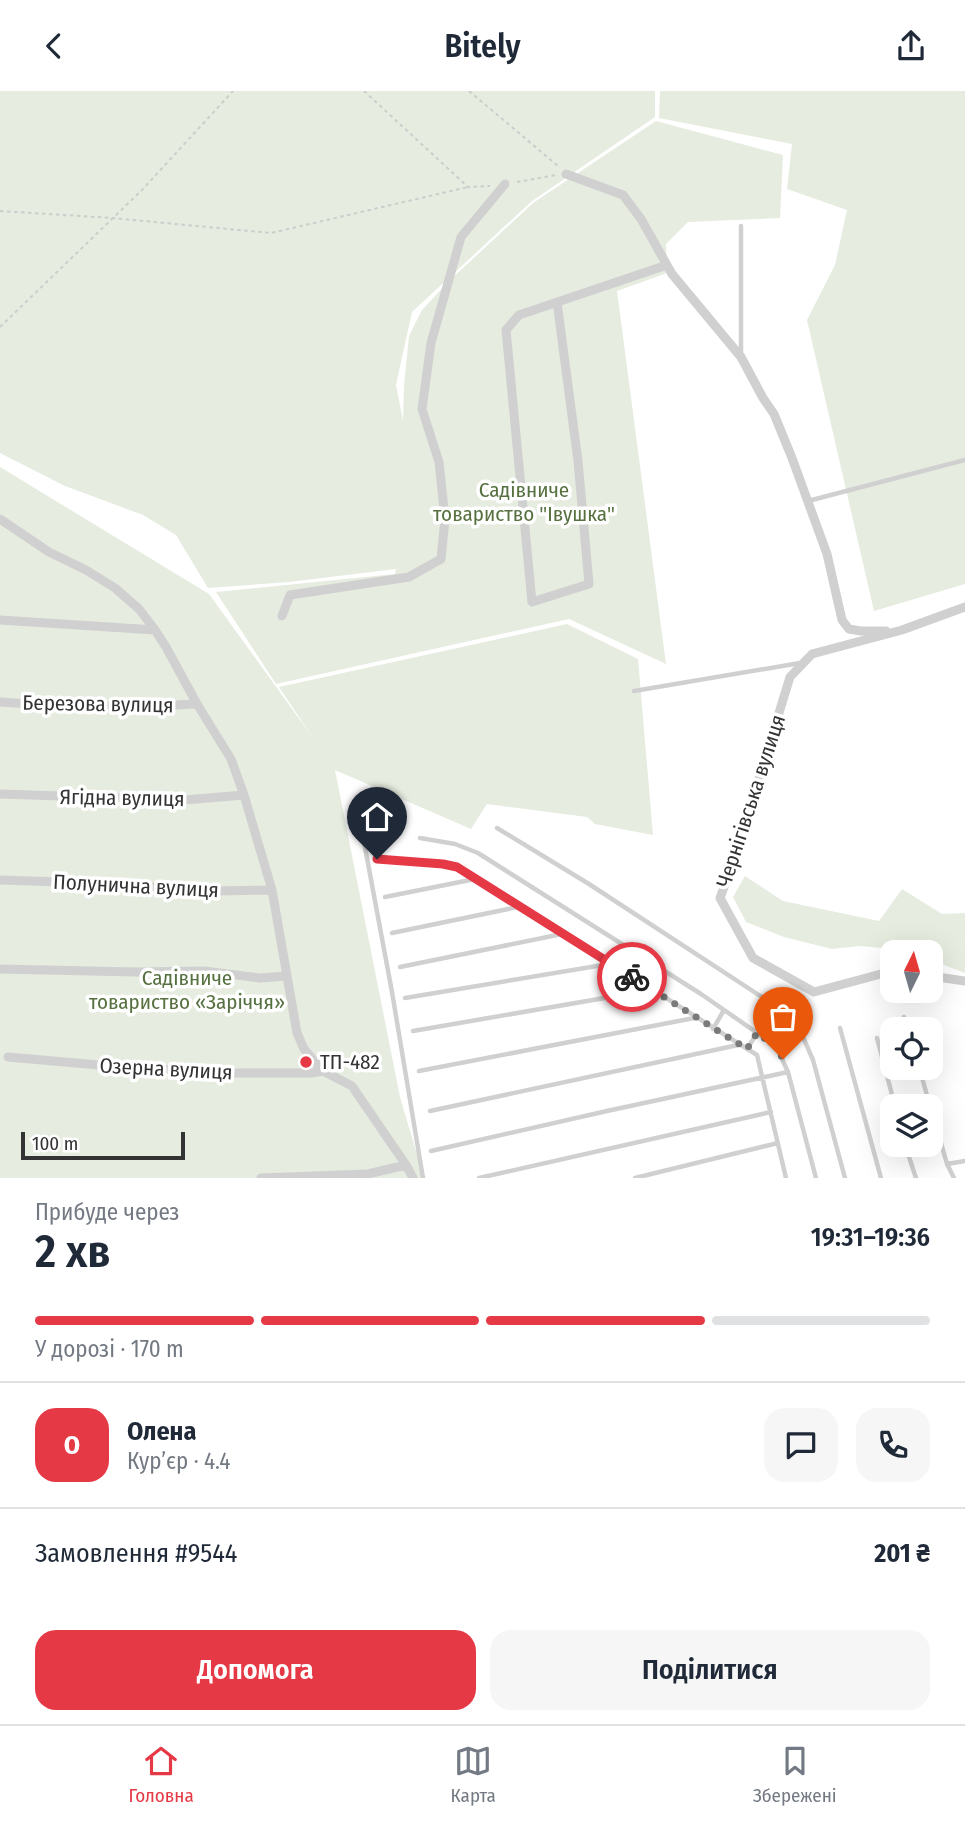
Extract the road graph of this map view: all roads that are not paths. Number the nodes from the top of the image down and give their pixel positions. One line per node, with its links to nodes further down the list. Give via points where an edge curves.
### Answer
1 (566, 174): 4 (street, via 623,195)
2 (505, 184): 11 (street, via 461,237 430,343 422,409 439,462 445,519 441,559 409,577 290,595)
3 (741, 226): 6 (lane)
4 (667, 265): 5 (street); 6 (street)
5 (557, 302): 5 (street, via 519,314 506,330 532,602 589,584)
6 (741, 356): 8 (street, via 774,414)
7 (965, 460): 8 (lane)
8 (808, 501): 14 (street, via 827,554 842,620 849,629)
9 (0, 519): 13 (street, via 48,552 115,588)
10 (965, 607): 14 (street)
11 (282, 616)
12 (0, 620): 13 (street)
13 (155, 630): 18 (street)
14 (902, 631): 15 (street, via 812,654)
15 (804, 663): 16 (lane); 35 (street, Чернігівська вулиця, via 790,677 720,898 753,958 814,992)
16 (634, 691)
17 (0, 702): 18 (street, Березова вулиця)
18 (197, 704): 20 (street, via 230,759)
19 (0, 794): 20 (street, Ягідна вулиця, via 184,800)
20 (244, 795): 27 (street)
21 (361, 825): 67 (lane)
22 (497, 828): 72 (lane, via 768,1001 800,1030 813,1060)
23 (420, 838): 41 (lane, via 478,853)
24 (377, 859): 25 (lane, via 443,864)
25 (476, 879): 28 (lane); 29 (lane)
26 (0, 880): 27 (street, Полунична вулиця)
27 (272, 890): 36 (street)
28 (386, 897)
29 (519, 907): 30 (lane); 31 (lane)
30 (393, 933)
31 (563, 934): 32 (lane); 33 (lane)
32 (610, 964): 39 (lane); 40 (lane)
33 (400, 967)
34 (0, 969): 36 (street)
35 (880, 974)
36 (287, 976): 51 (street, via 297,1033)
37 (943, 978): 38 (street)
38 (965, 981)
39 (651, 990): 42 (lane); 45 (lane)
40 (405, 997)
41 (724, 1010): 44 (lane); 46 (lane)
42 (695, 1017): 44 (lane); 52 (lane)
43 (840, 1028): 73 (lane)
44 (713, 1029): 48 (lane)
45 (413, 1031)
46 (757, 1033): 49 (lane); 53 (lane, via 776,1046)
47 (877, 1038): 55 (lane)
48 (739, 1045): 49 (lane); 56 (lane)
49 (747, 1049): 54 (lane, via 757,1055)
50 (8, 1057): 51 (street, Озерна вулиця, via 217,1072)
51 (323, 1071): 64 (street, via 352,1086)
52 (419, 1071)
53 (789, 1072): 54 (lane); 71 (lane)
54 (763, 1079): 57 (lane); 60 (lane)
55 (892, 1094)
56 (430, 1111)
57 (771, 1112): 58 (lane); 68 (lane)
58 (778, 1143): 69 (lane); 70 (lane)
59 (943, 1150): 63 (lane)
60 (431, 1151)
61 (909, 1157): 74 (lane)
62 (965, 1161): 63 (lane)
63 (947, 1164): 75 (lane)
64 (407, 1165): 65 (street, via 368,1174); 66 (street)
65 (261, 1178)
66 (413, 1178)
67 (423, 1178)
68 (479, 1178)
69 (635, 1178)
70 (786, 1178)
71 (816, 1178)
72 (845, 1178)
73 (881, 1178)
74 (916, 1178)
75 (954, 1178)

